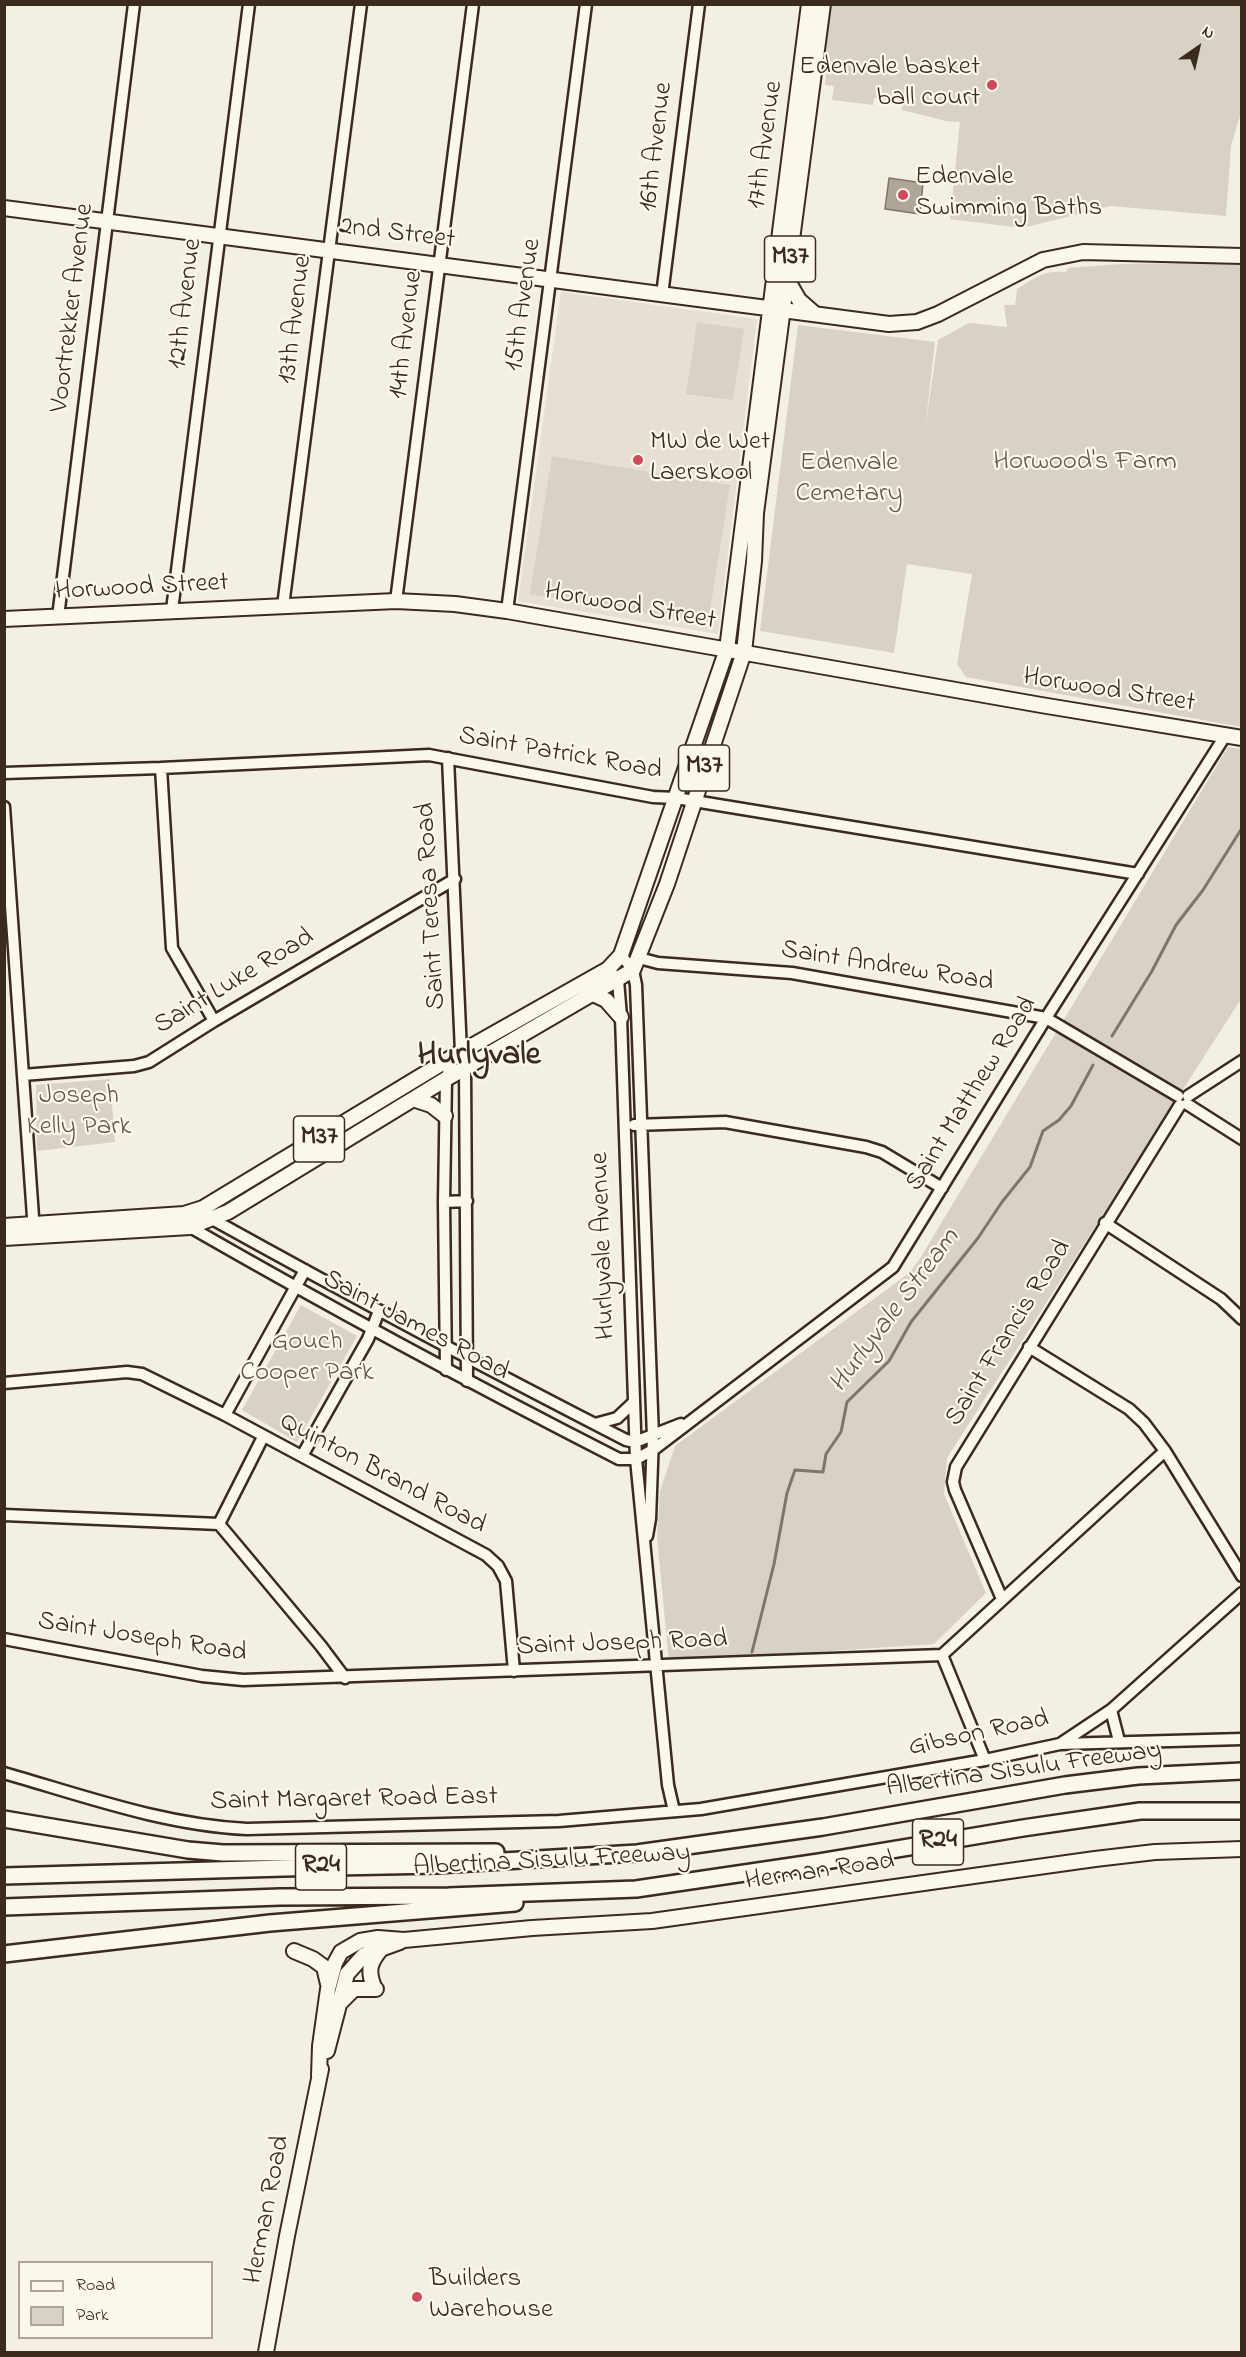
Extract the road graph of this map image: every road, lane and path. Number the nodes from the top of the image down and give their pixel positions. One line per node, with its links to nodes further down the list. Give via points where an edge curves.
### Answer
1 (134, 4): 10 (street, Voortrekker Avenue)
2 (249, 4): 11 (street, 12th Avenue)
3 (361, 4): 12 (street, 13th Avenue)
4 (473, 4): 14 (street, 14th Avenue)
5 (586, 4): 16 (street, 15th Avenue)
6 (699, 4): 17 (street, 16th Avenue)
7 (809, 4): 18 (main road, 17th Avenue / M37)
8 (823, 4): 15 (main road, 17th Avenue / M37)
9 (4, 208): 10 (main road, 2nd Street)
10 (107, 222): 11 (main road, 2nd Street); 25 (street, Voortrekker Avenue)
11 (218, 237): 12 (main road, 2nd Street); 23 (street, 12th Avenue)
12 (329, 251): 14 (main road, 2nd Street); 22 (street, 13th Avenue)
13 (1242, 256): 20 (main road, 2nd Street, via 1083,252 1043,260 916,322 889,324)
14 (440, 265): 16 (main road, 2nd Street); 21 (street, 14th Avenue)
15 (788, 279): 19 (main road, 17th Avenue / M37); 20 (main road, via 799,300)
16 (551, 280): 17 (main road, 2nd Street); 24 (street, 15th Avenue)
17 (662, 295): 18 (main road, 2nd Street)
18 (770, 309): 19 (main road, 2nd Street); 27 (main road, 17th Avenue / M37)
19 (784, 310): 20 (main road, 2nd Street); 28 (main road, 17th Avenue / M37, via 756,513)
20 (816, 314)
21 (396, 601): 22 (main road, Horwood Street); 24 (main road, Horwood Street)
22 (283, 606): 23 (main road, Horwood Street)
23 (172, 610): 25 (main road, Horwood Street)
24 (507, 611): 27 (main road, Horwood Street)
25 (58, 617): 26 (main road, Horwood Street)
26 (4, 619)
27 (727, 649): 28 (main road, Horwood Street); 34 (main road, M37)
28 (744, 652): 29 (main road, Horwood Street); 35 (main road, Hurlyvale Avenue / M37)
29 (1225, 736): 30 (main road, Horwood Street); 37 (street, Saint Matthew Road)
30 (1242, 738)
31 (448, 758): 32 (street, Saint Patrick Road, via 422,755); 34 (street, Saint Patrick Road); 38 (street, Saint Teresa Road)
32 (160, 768): 33 (street, Saint Patrick Road); 48 (street, via 172,948)
33 (4, 773)
34 (676, 798): 35 (street, Saint Patrick Road); 39 (main road, M37)
35 (693, 802): 37 (street, Saint Patrick Road); 41 (main road, Hurlyvale Avenue / M37)
36 (4, 807): 52 (street)
37 (1138, 874): 47 (street, Saint Matthew Road)
38 (455, 879): 48 (street, Saint Luke Road); 49 (street, Saint Teresa Road)
39 (633, 921): 40 (main road, M37); 44 (main road, via 613,956)
40 (621, 955): 41 (street); 42 (main road, M37)
41 (636, 964): 43 (main road, M37); 47 (street, Saint Andrew Road, via 792,973); 58 (street, Hurlyvale Avenue)
42 (608, 969): 43 (street); 44 (main road, M37)
43 (618, 980): 45 (main road, M37); 46 (street, Hurlyvale Avenue)
44 (585, 981): 49 (main road, M37)
45 (593, 994): 46 (main road, via 606,1000); 51 (main road, M37)
46 (621, 1017): 57 (street, Hurlyvale Avenue)
47 (1046, 1018): 55 (street, Saint Andrew Road); 60 (street, Saint Matthew Road)
48 (214, 1021): 52 (street, Saint Luke Road, via 145,1064)
49 (462, 1052): 51 (street); 53 (street, Saint Teresa Road); 64 (main road, M37)
50 (1242, 1061): 55 (street)
51 (465, 1067): 53 (main road, M37); 61 (street)
52 (23, 1075): 68 (street)
53 (446, 1079): 54 (main road, M37); 56 (street, Saint Teresa Road)
54 (413, 1099): 56 (main road, via 431,1105); 64 (main road, M37, via 228,1212)
55 (1183, 1100): 59 (street, Saint Andrew Road); 65 (street, Saint Francis Road)
56 (445, 1116): 62 (street, Saint Teresa Road)
57 (626, 1125): 58 (street); 81 (street, Hurlyvale Avenue)
58 (640, 1125): 60 (street, via 725,1122 866,1147 882,1152); 86 (street, Hurlyvale Avenue)
59 (1242, 1139)
60 (942, 1188): 83 (street, Saint Matthew Road, via 883,1276)
61 (466, 1201): 62 (street); 77 (street)
62 (444, 1202): 75 (street, Saint Teresa Road)
63 (184, 1214): 64 (main road, M37); 67 (street); 68 (main road, M37)
64 (208, 1214): 67 (main road, M37); 70 (street, Saint James Road)
65 (1105, 1223): 73 (street, via 1221,1299); 76 (street, Saint Francis Road)
66 (4, 1226): 68 (main road, M37)
67 (190, 1227): 68 (main road, M37); 71 (street, Saint James Road)
68 (34, 1231): 69 (main road, M37)
69 (4, 1238)
70 (304, 1270): 71 (street); 72 (street, Saint James Road)
71 (295, 1288): 74 (street, Saint James Road); 82 (street)
72 (380, 1311): 74 (street); 75 (street, Saint James Road)
73 (1242, 1319)
74 (371, 1329): 78 (street, Saint James Road); 90 (street)
75 (446, 1346): 77 (street, Saint James Road); 78 (street, Saint Teresa Road)
76 (1029, 1347): 89 (street, via 1130,1409); 99 (street, Saint Francis Road, via 954,1474 955,1490)
77 (467, 1358): 79 (street); 84 (street, Saint James Road)
78 (446, 1370): 79 (street, Saint James Road)
79 (467, 1381): 91 (street, Saint James Road)
80 (4, 1383): 82 (street, Quinton Brand Road, via 142,1374)
81 (633, 1403): 84 (street, via 617,1418); 87 (street, Hurlyvale Avenue)
82 (225, 1415): 85 (street, Quinton Brand Road)
83 (695, 1418): 86 (street, Saint Matthew Road); 88 (street, Saint Matthew Road)
84 (595, 1424): 87 (street, Saint James Road)
85 (264, 1437): 90 (street, Quinton Brand Road); 95 (street)
86 (653, 1437): 87 (street, Saint Matthew Road); 88 (street, Hurlyvale Avenue)
87 (635, 1442): 92 (street, Hurlyvale Avenue)
88 (653, 1450): 92 (street, Saint Matthew Road); 96 (street, Hurlyvale Avenue)
89 (1165, 1451): 97 (street); 99 (street)
90 (302, 1456): 103 (street, Quinton Brand Road, via 492,1560 506,1581)
91 (619, 1459): 92 (street, Saint James Road); 93 (street)
92 (636, 1459): 93 (street, Hurlyvale Avenue)
93 (637, 1478): 96 (street, Hurlyvale Avenue)
94 (4, 1515): 95 (street)
95 (219, 1524): 104 (street)
96 (646, 1545): 102 (street, Hurlyvale Avenue)
97 (1242, 1576)
98 (1242, 1593): 105 (street, Gibson Road)
99 (1002, 1599): 101 (street)
100 (4, 1639): 104 (street, Saint Joseph Road, via 219,1679)
101 (942, 1655): 102 (street, Saint Joseph Road); 109 (street)
102 (656, 1666): 103 (street, Saint Joseph Road); 112 (street, Hurlyvale Avenue)
103 (514, 1671): 104 (street, Saint Joseph Road)
104 (345, 1678)
105 (1111, 1710): 107 (street); 108 (street, Gibson Road)
106 (1242, 1739): 107 (street)
107 (1119, 1742): 108 (street)
108 (1060, 1744): 109 (street, Gibson Road)
109 (985, 1760): 112 (street, Gibson Road)
110 (1242, 1771): 116 (highway, Albertina Sisulu Freeway / R24, via 1138,1776 1065,1785 823,1827)
111 (4, 1773): 112 (street, Saint Margaret Road East, via 175,1821 248,1829 559,1821)
112 (674, 1811)
113 (1242, 1811): 118 (highway, Albertina Sisulu Freeway / R24, via 1129,1813)
114 (4, 1819): 116 (highway, via 223,1853)
115 (1242, 1849): 120 (main road, Herman Road, via 1095,1859 652,1921)
116 (637, 1853): 117 (highway, R24, via 437,1865)
117 (4, 1876)
118 (636, 1888): 119 (highway, Albertina Sisulu Freeway / R24); 123 (highway, via 576,1898 270,1923)
119 (4, 1907)
120 (404, 1940): 121 (main road, Herman Road); 124 (main road, Herman Road, via 378,1938 349,1946 335,1963)
121 (382, 1948): 125 (main road, Herman Road, via 364,1954 353,1966); 125 (main road, via 369,1971 375,1988 354,1989)
122 (294, 1951): 124 (main road, via 324,1967)
123 (4, 1954)
124 (328, 1989): 126 (main road, Herman Road)
125 (339, 2004): 126 (main road, Herman Road)
126 (319, 2076): 127 (main road, Herman Road)
127 (266, 2352)

